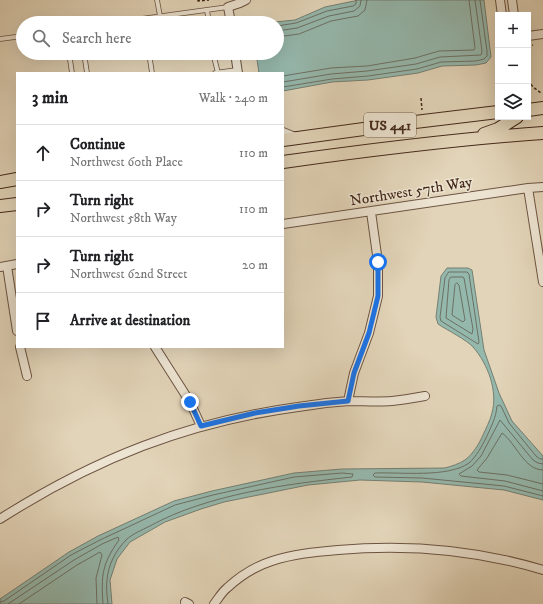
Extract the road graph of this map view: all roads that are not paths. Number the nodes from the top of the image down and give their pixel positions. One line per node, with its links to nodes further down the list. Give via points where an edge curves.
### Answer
1 (157, 0): 9 (lane)
2 (246, 0): 5 (street)
3 (500, 0): 7 (street)
4 (512, 0): 8 (street)
5 (228, 7): 6 (lane); 11 (street)
6 (207, 10): 9 (lane); 10 (lane)
7 (502, 12)
8 (514, 12)
9 (160, 16)
10 (208, 16)
11 (230, 16)
12 (543, 34): 13 (street)
13 (531, 36)
14 (16, 37): 15 (lane)
15 (0, 39)
16 (70, 60): 21 (lane)
17 (85, 60): 22 (lane)
18 (150, 60): 23 (lane)
19 (215, 60): 24 (lane)
20 (236, 60): 25 (street)
21 (72, 72)
22 (87, 72)
23 (152, 72)
24 (218, 72)
25 (237, 72)
26 (543, 108): 27 (main road)
27 (531, 110)
28 (495, 112): 32 (main road, US 441)
29 (512, 120): 33 (main road, via 498,129)
30 (284, 132): 32 (street)
31 (543, 134): 33 (main road, US 441)
32 (298, 138): 34 (main road, US 441)
33 (470, 139): 35 (main road, US 441)
34 (284, 140)
35 (284, 162)
36 (16, 179): 37 (main road)
37 (0, 182)
38 (543, 187): 39 (street, Northwest 57th Way)
39 (528, 188): 42 (street, Northwest 57th Way); 46 (street)
40 (16, 204): 41 (main road)
41 (0, 206)
42 (371, 212): 43 (street, Northwest 57th Way); 52 (street, via 378,262 378,296)
43 (284, 224)
44 (16, 264): 45 (street)
45 (3, 266): 47 (street)
46 (543, 282)
47 (16, 326)
48 (20, 348): 50 (street)
49 (156, 348): 53 (street, via 190,402)
50 (27, 376)
51 (425, 396): 52 (street, via 392,401)
52 (348, 401): 53 (street, via 255,413)
53 (201, 426): 54 (street, via 154,441 99,464 37,495)
54 (0, 519)
55 (543, 570): 56 (street, via 480,555 434,549 392,547 306,553 271,561 247,573 227,588)
56 (214, 604)

